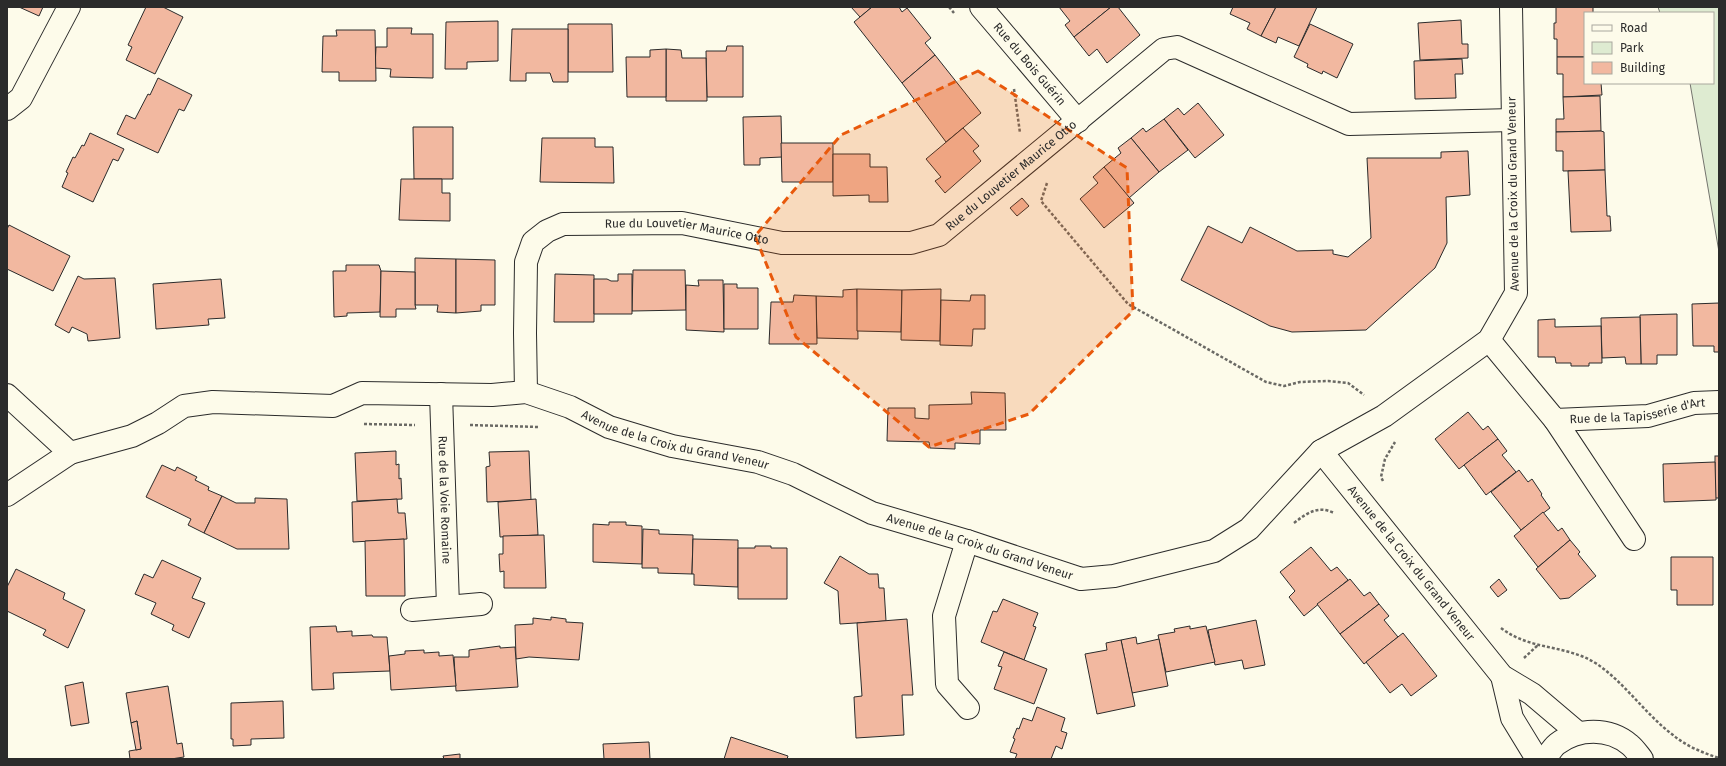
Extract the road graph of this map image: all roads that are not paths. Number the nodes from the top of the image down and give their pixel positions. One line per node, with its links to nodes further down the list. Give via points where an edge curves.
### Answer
1 (69, 7): 4 (street, via 21,98)
2 (981, 7): 6 (street, Rue du Bois Guérin)
3 (1511, 7): 5 (street, Avenue de la Croix du Grand Veneur)
4 (7, 109)
5 (1513, 120): 6 (street, Rue du Louvetier Maurice Otto, via 1349,124 1177,47 1164,49); 7 (street, Avenue de la Croix du Grand Veneur, via 1516,293)
6 (1078, 121): 8 (street, Rue du Louvetier Maurice Otto, via 940,235 911,243 782,243 682,224 563,224 547,231 533,242 526,262)
7 (1489, 340): 12 (street, Rue de la Tapisserie d'Art); 13 (street, Avenue de la Croix du Grand Veneur, via 1384,416)
8 (526, 392): 9 (street, Avenue de la Croix du Grand Veneur, via 492,395); 17 (street, Avenue de la Croix du Grand Veneur, via 570,407 608,427 672,446 758,462 793,474 872,513)
9 (441, 394): 14 (street, Avenue de la Croix du Grand Veneur, via 362,393 333,406 213,402 184,406 158,424 132,436); 19 (street, Rue de la Voie Romaine)
10 (7, 395): 14 (street)
11 (1719, 402): 12 (street, Rue de la Tapisserie d'Art, via 1694,403 1648,416)
12 (1555, 420): 16 (street, Rue de la Tapisserie d'Art)
13 (1321, 450): 17 (street, Avenue de la Croix du Grand Veneur, via 1249,529 1214,551 1114,576 1081,579); 21 (street, Avenue de la Croix du Grand Veneur)
14 (70, 453): 15 (street, Avenue de la Croix du Grand Veneur)
15 (7, 495)
16 (1634, 539)
17 (967, 541): 22 (street, via 944,616 947,684)
18 (481, 604): 19 (street)
19 (448, 606): 20 (street)
20 (412, 610)
21 (1502, 676): 23 (street, Avenue de la Croix du Grand Veneur, via 1532,694); 24 (street, Avenue de la Croix du Grand Veneur, via 1512,718)
22 (968, 708)
23 (1578, 733): 25 (street, via 1556,745); 26 (street, via 1596,731 1614,735 1630,745)
24 (1538, 759)
25 (1545, 759)
26 (1642, 759)

